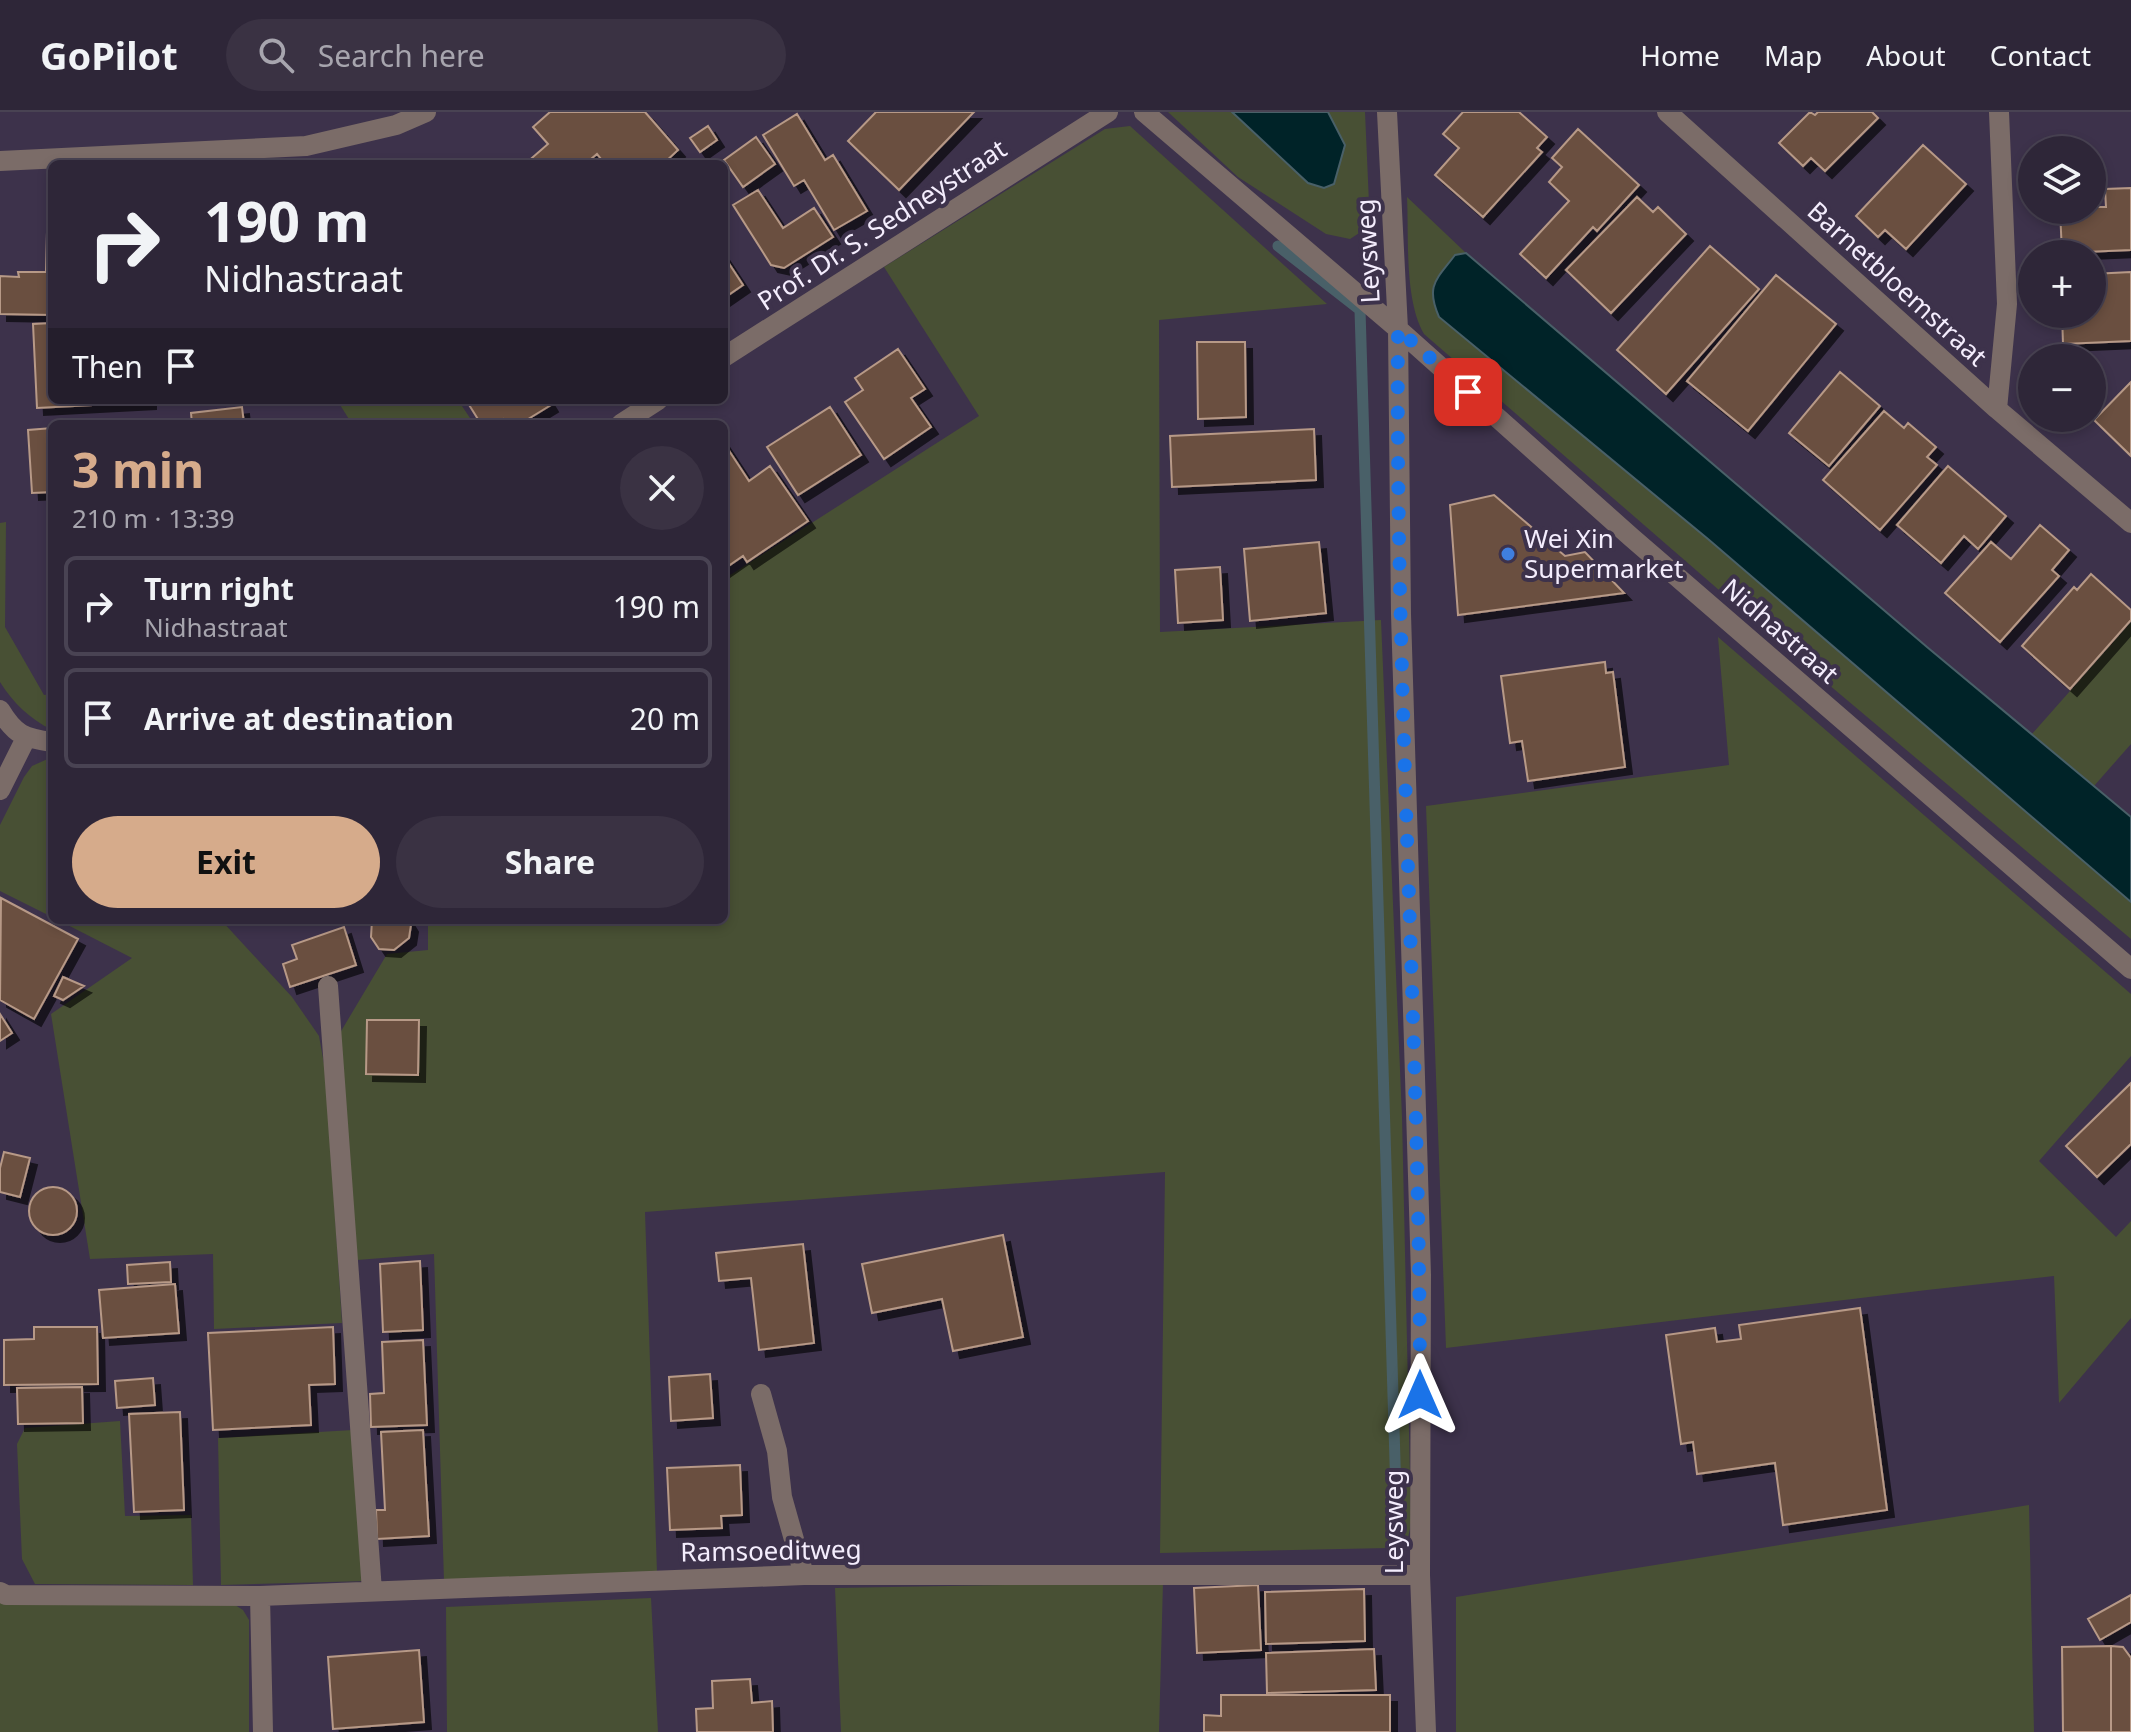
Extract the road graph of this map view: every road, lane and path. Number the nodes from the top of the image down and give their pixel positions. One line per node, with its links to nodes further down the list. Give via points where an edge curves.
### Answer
1 (426, 112): 7 (street, via 396,125 306,146)
2 (1108, 112): 9 (street, Prof. Dr. S. Sedneystraat)
3 (1144, 112): 8 (street, Nidhastraat)
4 (1387, 112): 8 (street, Leysweg)
5 (1667, 112): 11 (street, Barnetbloemstraat)
6 (1999, 112): 11 (street, via 2007,304)
7 (0, 161)
8 (1398, 329): 18 (street, Nidhastraat); 22 (street, Leysweg, via 1421,1275)
9 (728, 354)
10 (652, 404): 12 (street)
11 (1997, 409): 13 (street, Barnetbloemstraat)
12 (627, 420)
13 (2131, 523)
14 (0, 710): 15 (street, via 10,727)
15 (26, 738): 16 (street); 17 (street)
16 (48, 741)
17 (0, 790)
18 (2131, 969)
19 (328, 986): 23 (street)
20 (761, 1394): 21 (street)
21 (804, 1575): 22 (street, Ramsoeditweg); 23 (street, Ramsoeditweg)
22 (1420, 1575): 27 (street, Leysweg)
23 (372, 1591): 25 (street, Ramsoeditweg)
24 (0, 1592): 25 (street, Ramsoeditweg)
25 (260, 1596): 26 (street)
26 (263, 1732)
27 (1426, 1732)

